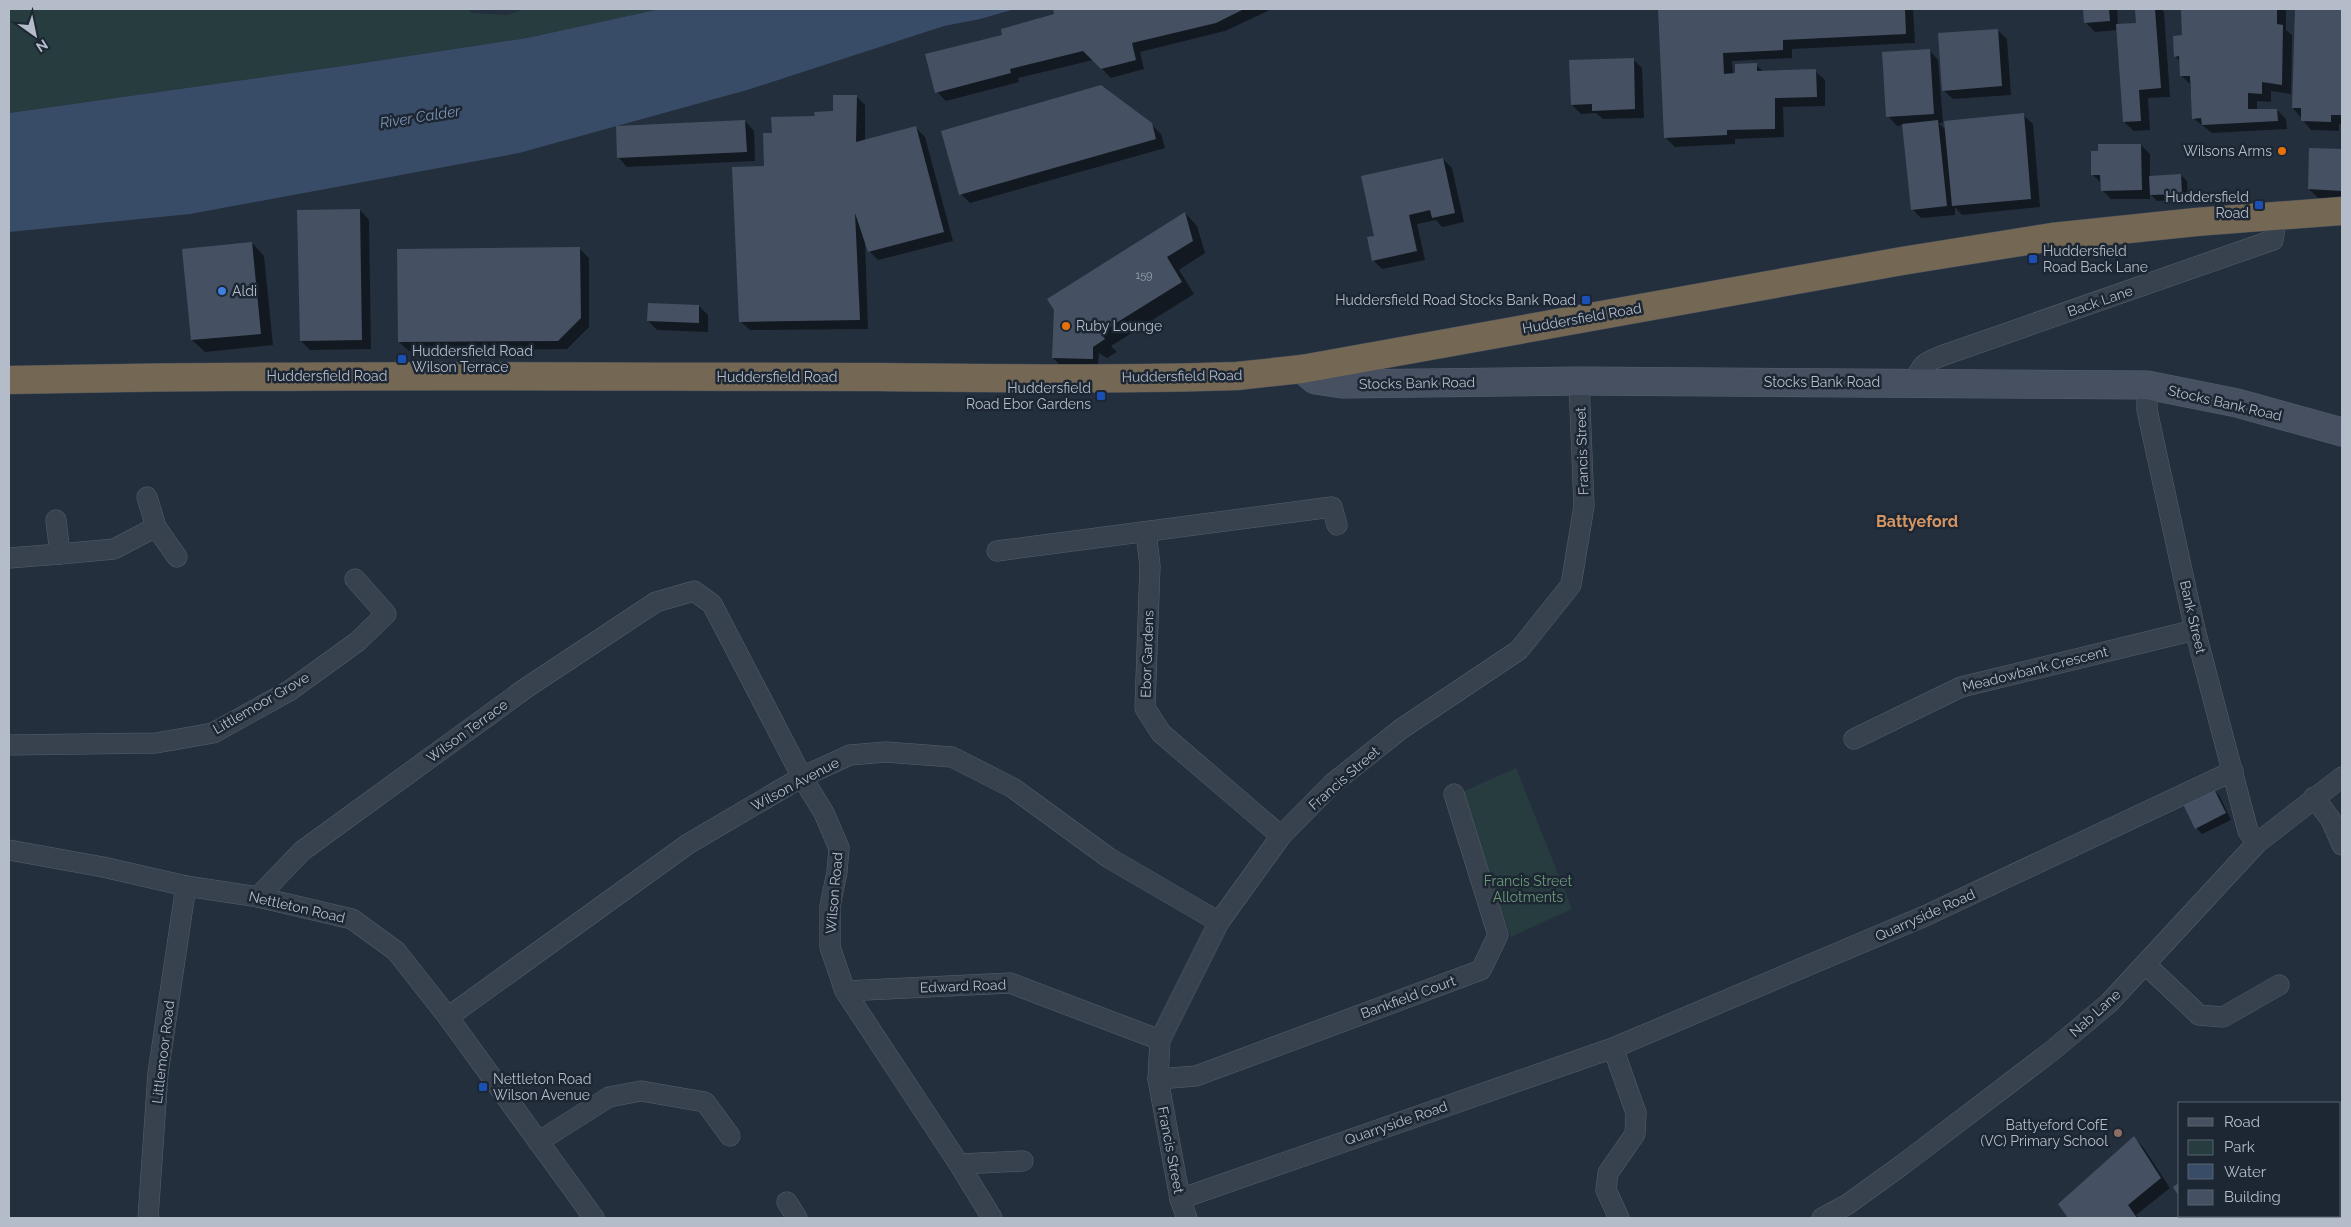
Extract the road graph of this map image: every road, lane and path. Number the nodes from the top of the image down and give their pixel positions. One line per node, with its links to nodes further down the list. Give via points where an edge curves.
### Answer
1 (2342, 211): 2 (highway, Huddersfield Road)
2 (2277, 216): 3 (highway, Huddersfield Road, via 2052,237); 6 (street, Back Lane, via 2273,240 1944,355 1927,362 1919,370)
3 (1302, 369): 4 (highway, Huddersfield Road, via 1200,377 611,378 425,375); 5 (street, Stocks Bank Road, via 1315,380 1342,384)
4 (9, 380)
5 (1579, 381): 6 (street, Stocks Bank Road); 29 (street, Francis Street, via 1584,506 1571,585 1519,650 1401,729 1332,784)
6 (1916, 382): 7 (street, Stocks Bank Road)
7 (2147, 385): 8 (street, Stocks Bank Road, via 2237,403); 20 (street, Bank Street, via 2147,410)
8 (2342, 432)
9 (147, 497): 12 (street)
10 (56, 520): 15 (street)
11 (1337, 525): 13 (street, via 1332,507)
12 (156, 527): 15 (street, via 114,549); 16 (street)
13 (1146, 532): 14 (street); 29 (street, Ebor Gardens, via 1150,566 1145,708 1161,733)
14 (996, 551)
15 (60, 554): 17 (street)
16 (176, 557)
17 (9, 558)
18 (355, 579): 22 (street, Littlemoor Grove, via 386,614 357,642 289,690 213,732 156,742)
19 (694, 591): 24 (street, Wilson Road, via 712,604); 34 (street, Wilson Terrace, via 656,602 526,688 302,851)
20 (2195, 630): 21 (street, Meadowbank Crescent, via 1961,686); 23 (street, Bank Street)
21 (1854, 738)
22 (9, 745)
23 (2233, 771): 30 (street, Bank Street, via 2248,831); 41 (street, Quarryside Road, via 1925,916)
24 (802, 777): 35 (street, Wilson Avenue, via 850,755 886,752 952,757 1013,788 1109,858); 38 (street, Wilson Road, via 839,848 830,906 830,947); 39 (street, Wilson Avenue, via 688,844)
25 (2342, 777): 27 (street, Nab Lane)
26 (1454, 794): 42 (street, Bankfield Court, via 1498,935 1481,970 1196,1076)
27 (2314, 798): 28 (street); 30 (street, Nab Lane)
28 (2336, 821): 31 (street)
29 (1281, 836): 35 (street, Francis Street)
30 (2257, 843): 36 (street, Nab Lane)
31 (2342, 845)
32 (9, 850): 33 (street, Nettleton Road)
33 (186, 886): 34 (street, Nettleton Road); 48 (street, Littlemoor Road, via 158,1073)
34 (258, 897): 39 (street, Nettleton Road, via 352,920 396,951)
35 (1219, 922): 40 (street, Francis Street)
36 (2145, 964): 37 (street, via 2200,1015 2223,1017); 53 (street, Nab Lane, via 2108,1003 2053,1050 1902,1165 1848,1204)
37 (2280, 985)
38 (845, 991): 40 (street, Edward Road, via 1010,983); 46 (street, Wilson Road)
39 (448, 1017): 44 (street, Nettleton Road)
40 (1160, 1040): 42 (street, Francis Street)
41 (1613, 1048): 47 (street, Quarryside Road); 52 (street, via 1636,1113 1635,1134 1608,1173 1606,1190)
42 (1158, 1079): 47 (street, Francis Street)
43 (730, 1136): 44 (street, via 705,1102 641,1091 609,1096)
44 (538, 1142): 49 (street, Nettleton Road)
45 (1023, 1161): 46 (street)
46 (959, 1164): 50 (street, Wilson Road)
47 (1180, 1199): 51 (street, Francis Street)
48 (148, 1218)
49 (594, 1218)
50 (992, 1218)
51 (1187, 1218)
52 (1619, 1218)
53 (1822, 1218)

